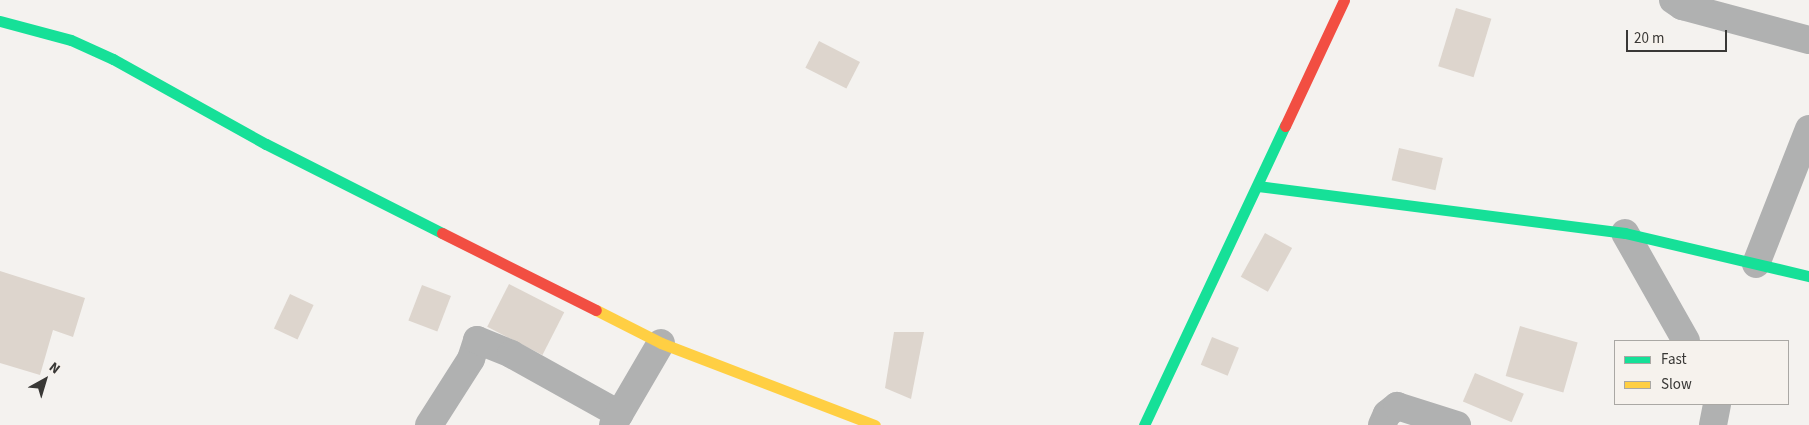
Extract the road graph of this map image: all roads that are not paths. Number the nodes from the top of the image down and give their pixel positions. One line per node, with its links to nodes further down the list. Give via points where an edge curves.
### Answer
1 (1344, 0): 6 (street)
2 (1673, 0): 4 (street, via 1682,6)
3 (0, 21): 11 (street, via 71,40 113,59 266,144)
4 (1809, 40)
5 (1809, 129): 8 (street)
6 (1258, 186): 7 (street); 16 (street)
7 (1625, 233): 8 (street); 10 (street)
8 (1756, 264): 9 (street)
9 (1809, 276)
10 (1685, 340)
11 (661, 343): 13 (street); 15 (street)
12 (1717, 405): 19 (street)
13 (616, 420): 14 (street, via 511,354 477,340 471,359)
14 (428, 425)
15 (875, 425)
16 (1144, 425)
17 (1382, 425): 18 (street, via 1387,414 1397,406)
18 (1457, 425)
19 (1713, 425)

